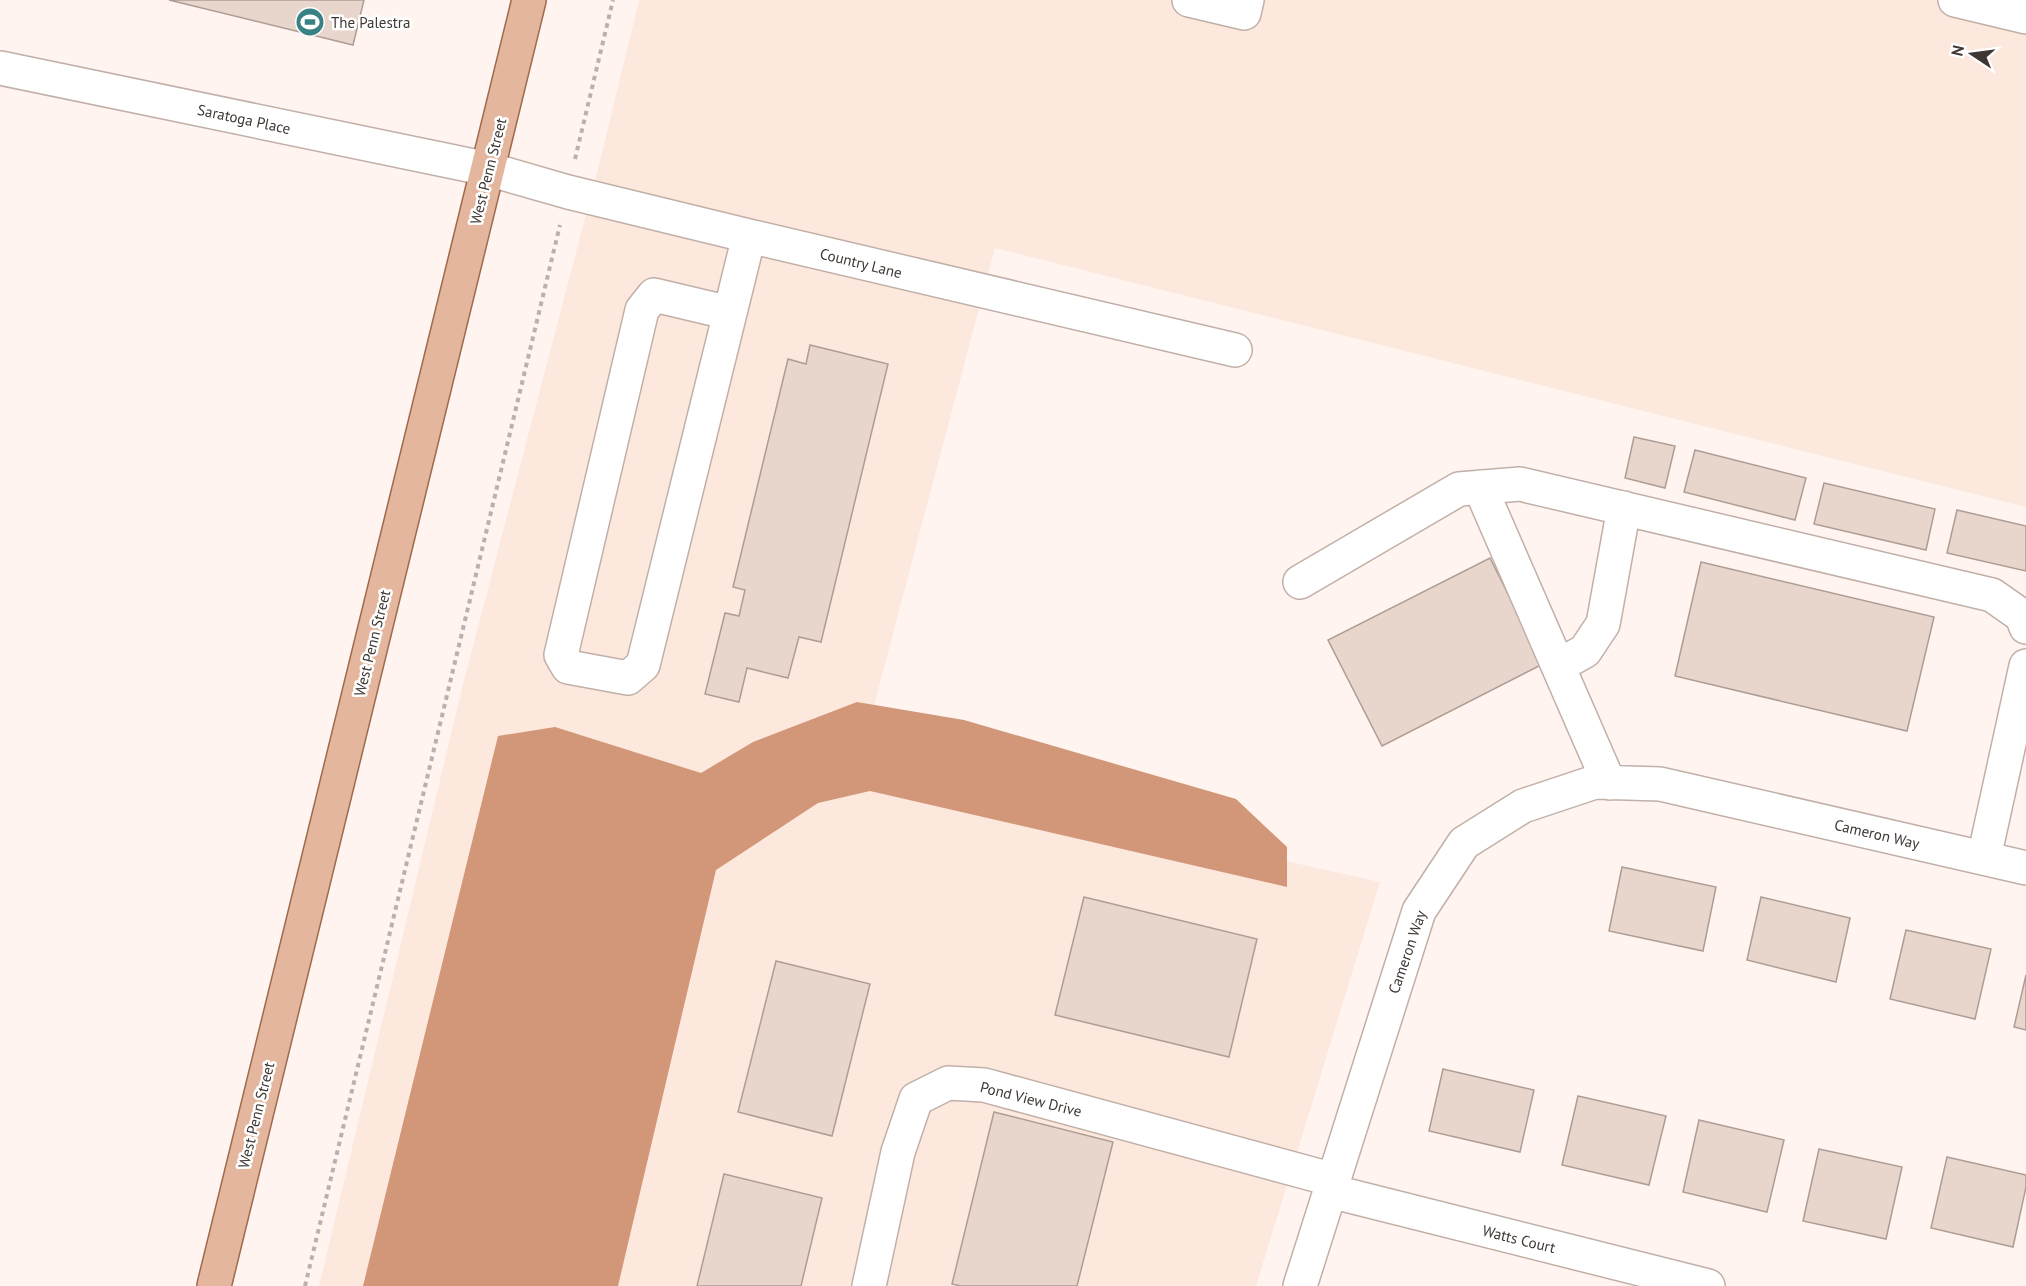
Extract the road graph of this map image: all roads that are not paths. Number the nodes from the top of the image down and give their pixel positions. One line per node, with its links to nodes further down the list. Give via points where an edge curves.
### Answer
1 (529, 0): 7 (main road, West Penn Street)
2 (1189, 0): 3 (street, via 1244,13)
3 (1247, 0)
4 (1955, 0): 5 (street)
5 (2026, 17)
6 (0, 68): 7 (street, Saratoga Place)
7 (488, 168): 8 (street, Country Lane, via 568,192); 21 (main road, West Penn Street)
8 (749, 236): 9 (street); 10 (street, Country Lane)
9 (730, 313): 9 (street, via 644,665 628,678 568,667 561,656 642,310 654,295)
10 (1235, 350)
11 (1480, 487): 12 (street, via 1520,483); 13 (street, via 1459,489); 15 (street)
12 (1624, 508): 14 (street, via 1992,595 2022,616); 15 (street, via 1603,624 1585,651)
13 (1300, 582)
14 (2026, 627)
15 (1558, 666): 17 (street)
16 (2026, 666): 18 (street)
17 (1609, 783): 18 (street, Cameron Way, via 1660,784); 20 (street, Cameron Way, via 1595,782 1523,806 1464,843 1419,911)
18 (1984, 858): 19 (street, Cameron Way)
19 (2026, 868)
20 (1332, 1185): 22 (street, Pond View Drive, via 984,1086 948,1083 916,1100 898,1152); 23 (street, Cameron Way); 24 (street, Watts Court)
21 (214, 1286)
22 (869, 1286)
23 (1300, 1286)
24 (1708, 1286)

